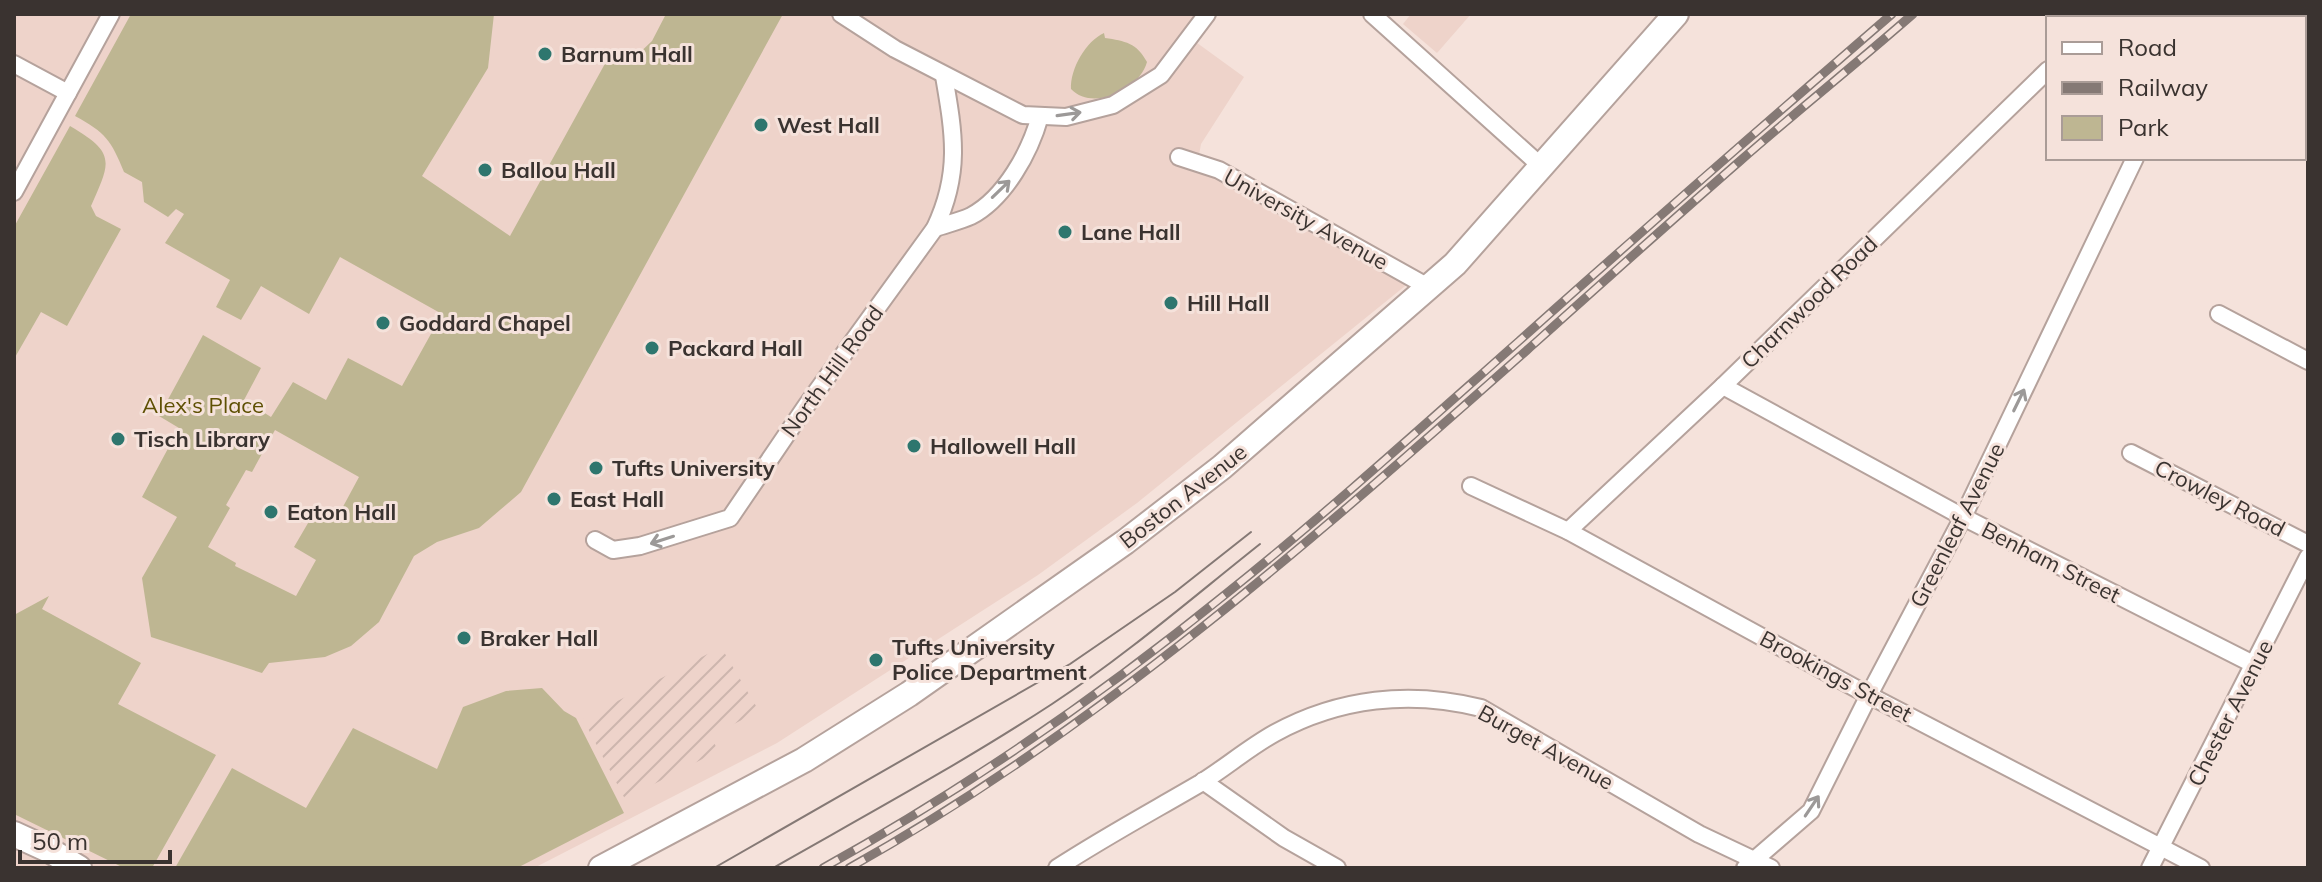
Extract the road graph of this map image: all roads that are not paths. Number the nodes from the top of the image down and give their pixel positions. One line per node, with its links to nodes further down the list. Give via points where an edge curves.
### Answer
1 (111, 14): 9 (street)
2 (841, 14): 8 (street)
3 (1207, 14): 10 (street, one-way to 3, via 1066,117 1113,105 1161,75)
4 (1372, 14): 13 (street)
5 (1668, 17): 13 (main road, Boston Avenue)
6 (14, 64): 9 (street)
7 (2046, 72): 19 (street, Charnwood Road)
8 (944, 76): 10 (street, via 1023,115); 15 (street, North Hill Road, via 955,145 946,203)
9 (68, 93): 14 (street)
10 (1040, 116): 15 (street, one-way to 10, via 972,215 1010,183)
11 (1179, 157): 16 (street, University Avenue, via 1219,170)
12 (2134, 160): 22 (street, Greenleaf Avenue, one-way to 12)
13 (1542, 167): 16 (main road, Boston Avenue)
14 (14, 192)
15 (935, 228): 24 (street, North Hill Road, one-way to 24, via 730,518 640,546 613,550)
16 (1430, 288): 34 (main road, Boston Avenue, via 1222,467 976,649 804,760)
17 (2219, 314): 18 (street)
18 (2308, 361)
19 (1723, 386): 22 (street, Benham Street); 23 (street, Charnwood Road)
20 (2131, 453): 25 (street, Crowley Road)
21 (1471, 486): 23 (street, Brookings Street)
22 (1963, 517): 27 (street, Benham Street); 28 (street, Greenleaf Avenue)
23 (1568, 531): 28 (street, Brookings Street)
24 (595, 540)
25 (2308, 544)
26 (2308, 557): 27 (street, Chester Avenue)
27 (2255, 665): 31 (street, Chester Avenue)
28 (1869, 695): 31 (street, Brookings Street); 32 (street, Greenleaf Avenue, one-way to 28, via 1811,811)
29 (1203, 781): 32 (street, Burget Avenue, via 1273,734 1325,709 1383,699 1453,701 1481,708); 35 (street, Burget Avenue); 36 (street)
30 (14, 834): 33 (main road)
31 (2161, 848): 38 (street, Chester Avenue); 39 (street, Brookings Street)
32 (1750, 864): 37 (street, Burget Avenue)
33 (79, 868)
34 (601, 868)
35 (1057, 868)
36 (1337, 868)
37 (1771, 868)
38 (2150, 868)
39 (2201, 868)

